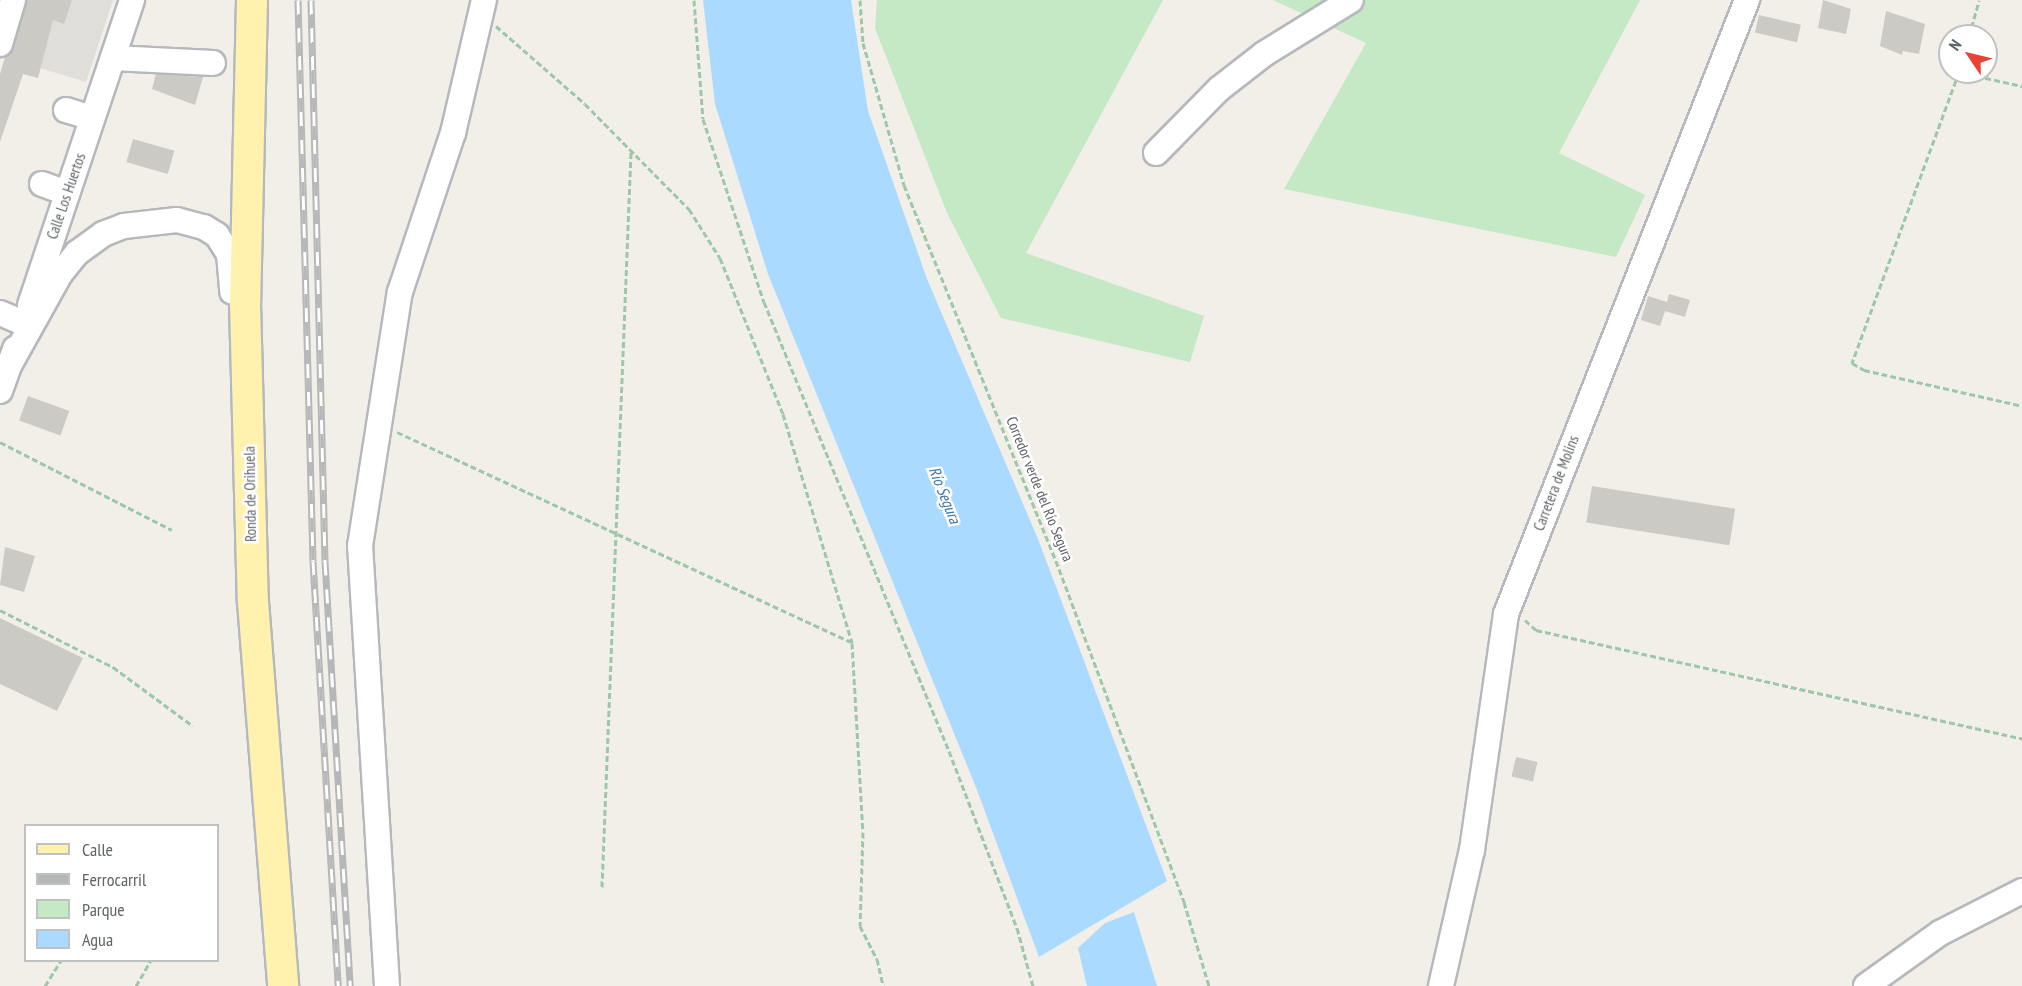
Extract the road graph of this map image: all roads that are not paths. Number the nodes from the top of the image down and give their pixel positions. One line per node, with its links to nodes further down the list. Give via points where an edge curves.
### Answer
1 (13, 0): 7 (street)
2 (132, 0): 8 (street, Calle Los Huertos)
3 (252, 0): 19 (main road, Ronda de Orihuela, via 246,303)
4 (1350, 0): 12 (street, via 1255,61)
5 (1746, 0): 23 (street, Carretera de Molins, via 1506,614 1472,850)
6 (482, 4): 22 (street, via 453,133 400,292 360,546)
7 (0, 44)
8 (113, 58): 9 (street); 11 (street, Calle Los Huertos)
9 (213, 63)
10 (65, 115): 11 (street)
11 (91, 123): 14 (street, Calle Los Huertos)
12 (1156, 153)
13 (42, 184): 14 (street)
14 (67, 193): 16 (street, Calle Los Huertos)
15 (0, 313): 16 (street)
16 (15, 326): 17 (street, Calle Los Huertos)
17 (10, 364): 18 (street, Calle Los Huertos); 19 (street, via 60,274 103,234 148,220 177,220 217,235 232,264 239,534)
18 (0, 391)
19 (253, 602): 21 (main road, Ronda de Orihuela)
20 (2022, 891): 24 (street, via 1941,933)
21 (283, 986)
22 (387, 986)
23 (1440, 986)
24 (1866, 986)

